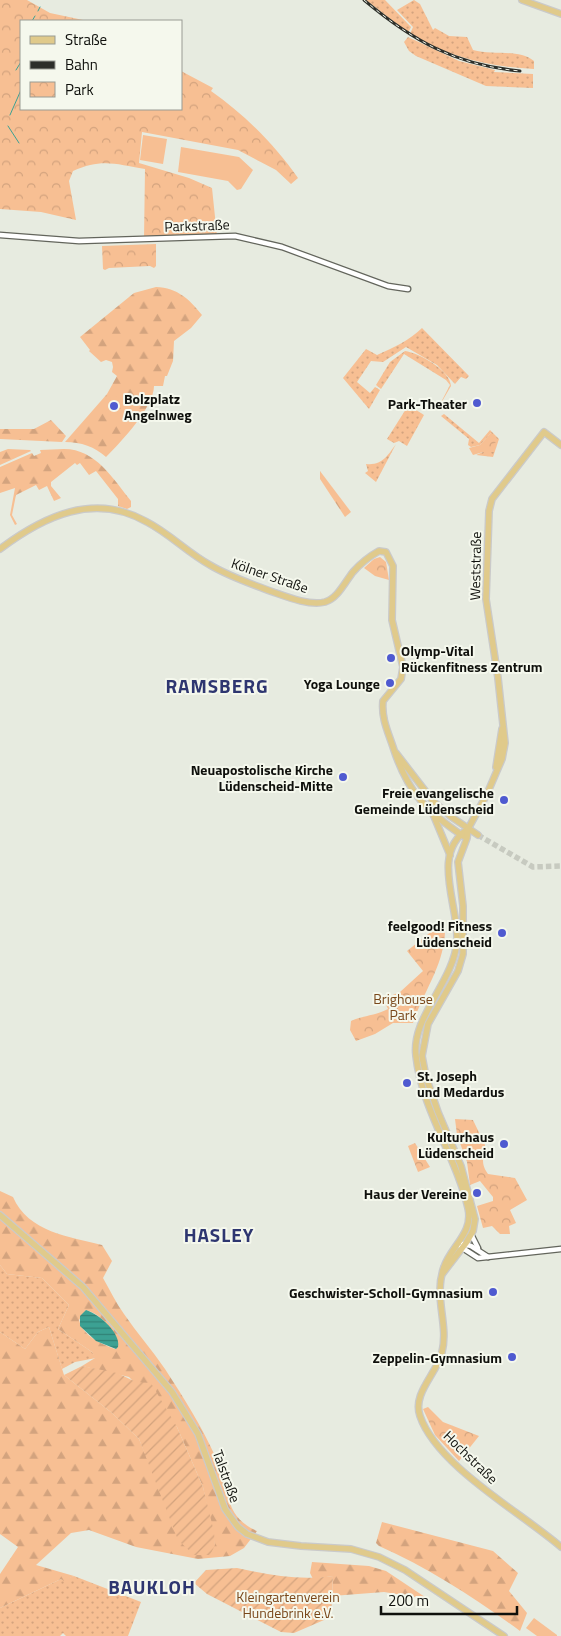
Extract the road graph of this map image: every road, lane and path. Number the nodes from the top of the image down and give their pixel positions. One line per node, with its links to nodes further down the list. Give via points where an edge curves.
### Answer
1 (522, 0): 2 (main road)
2 (561, 14)
3 (0, 235): 4 (street, Parkstraße, via 77,241 235,236 282,247 388,286)
4 (408, 289)
5 (561, 445): 9 (main road, Weststraße, via 544,432 492,499 489,511 486,599 505,743 502,759)
6 (0, 549): 7 (main road, Kölner Straße, via 55,515 83,509 116,512 147,522 226,574 317,603 335,596 356,568 379,550 386,552 393,566 392,620 403,668 401,678 383,703 386,730)
7 (395, 751): 8 (main road, Kölner Straße, via 407,783); 9 (main road, Kölner Straße, via 428,796)
8 (431, 811): 10 (main road, Kölner Straße); 13 (main road)
9 (468, 829): 10 (main road); 11 (main road, Kölner Straße); 12 (main road)
10 (460, 834): 12 (main road, Kölner Straße); 13 (main road)
11 (478, 835)
12 (467, 838): 15 (main road, via 458,862 464,936 462,958 428,1024 422,1056 426,1076 461,1166 473,1207 475,1219)
13 (450, 856): 16 (main road, via 448,873 457,926 456,950 420,1029 415,1049 431,1113 454,1162 469,1209)
14 (0, 1215): 21 (main road, Talstraße, via 83,1287 172,1392 198,1434 225,1509 238,1527 268,1542 361,1550 379,1557 405,1570)
15 (471, 1234): 16 (main road); 18 (street)
16 (462, 1246): 18 (street); 19 (street, via 478,1258); 20 (main road, Hochstraße, via 443,1273 438,1288 444,1344 438,1364 418,1399 421,1419 436,1442 464,1472)
17 (561, 1249): 19 (street)
18 (480, 1251): 19 (street)
19 (488, 1257)
20 (561, 1547)
21 (504, 1636)

